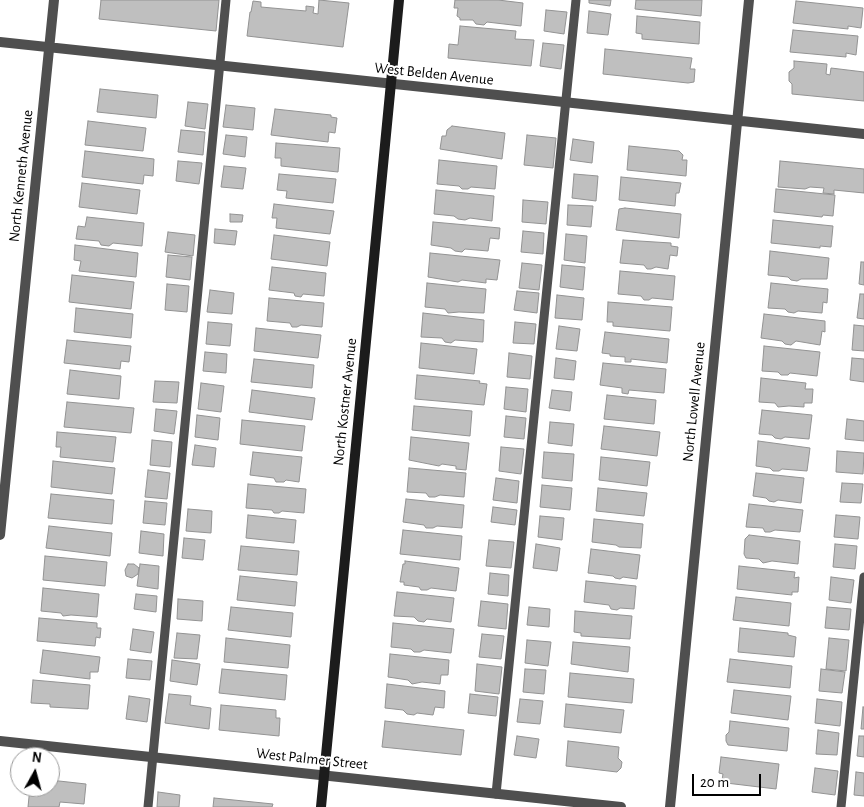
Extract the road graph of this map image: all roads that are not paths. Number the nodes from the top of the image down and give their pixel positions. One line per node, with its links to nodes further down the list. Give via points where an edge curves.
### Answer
1 (54, 0): 7 (street, North Kenneth Avenue)
2 (226, 0): 8 (lane)
3 (399, 0): 9 (street, North Kostner Avenue)
4 (576, 0): 10 (lane)
5 (749, 0): 11 (street, North Lowell Avenue)
6 (0, 42): 7 (street, West Belden Avenue)
7 (50, 48): 8 (street, West Belden Avenue); 13 (street, North Kenneth Avenue)
8 (220, 66): 9 (street, West Belden Avenue); 16 (lane)
9 (391, 84): 10 (street, West Belden Avenue); 17 (street, North Kostner Avenue)
10 (566, 103): 11 (street, West Belden Avenue); 18 (lane)
11 (737, 121): 12 (street, West Belden Avenue); 22 (street, North Lowell Avenue)
12 (864, 134)
13 (0, 535)
14 (864, 577): 23 (lane)
15 (0, 741): 16 (street, West Palmer Street)
16 (153, 757): 17 (street, West Palmer Street); 19 (lane)
17 (324, 776): 18 (street, West Palmer Street); 20 (street, North Kostner Avenue)
18 (496, 794): 21 (street, West Palmer Street)
19 (148, 807)
20 (320, 807)
21 (620, 807)
22 (670, 807)
23 (841, 807)

